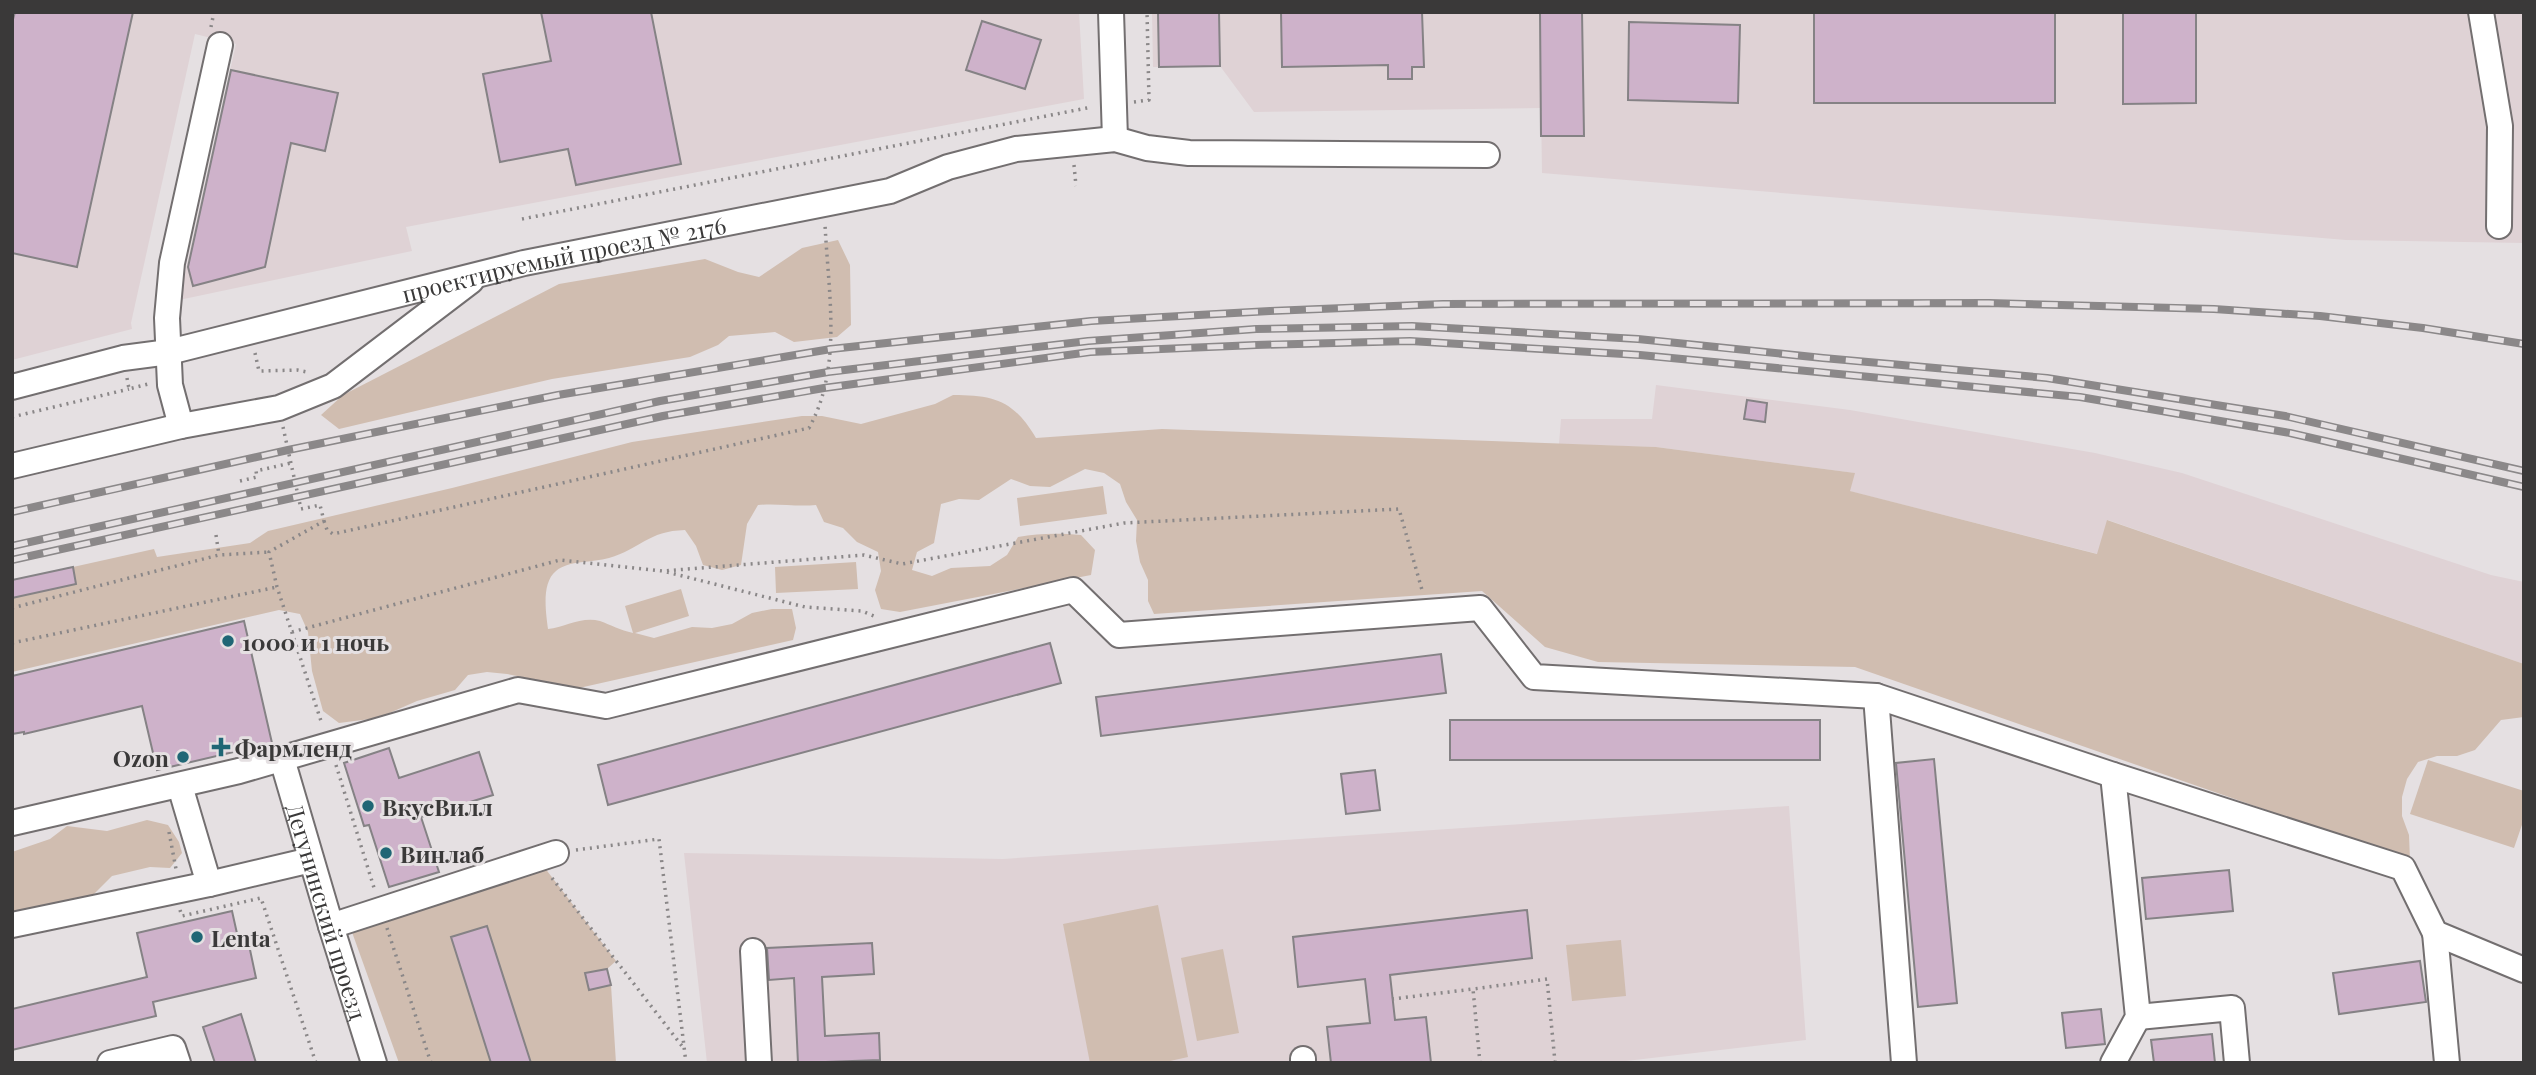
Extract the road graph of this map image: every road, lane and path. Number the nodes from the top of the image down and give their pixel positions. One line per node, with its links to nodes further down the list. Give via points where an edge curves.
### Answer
1 (1111, 12): 5 (street)
2 (1147, 12): 5 (path, via 1149,100)
3 (2481, 12): 10 (street, via 2500,126)
4 (220, 45): 13 (street, via 172,263)
5 (1114, 104): 6 (street); 9 (path)
6 (1115, 139): 7 (street, via 1189,153); 8 (street, проектируемый проезд № 2176, via 1016,149 948,167 890,191)
7 (1487, 155)
8 (824, 202): 11 (street, проектируемый проезд № 2176); 23 (path, via 831,349 820,409 809,428 333,534)
9 (522, 219)
10 (2499, 226)
11 (480, 275): 12 (street, проектируемый проезд № 2176); 14 (street)
12 (250, 331): 13 (street, проектируемый проезд № 2176); 14 (path, via 260,371 297,370 327,377)
13 (169, 352): 15 (street, проектируемый проезд № 2176, via 123,358); 19 (street, via 170,385)
14 (333, 386): 19 (street, via 279,408)
15 (12, 387)
16 (128, 389): 17 (path)
17 (12, 417)
18 (282, 422): 20 (path)
19 (181, 426): 21 (street)
20 (291, 463): 22 (path, via 256,471 257,477); 23 (path, via 301,509 320,505)
21 (12, 466)
22 (240, 481)
23 (324, 521): 25 (path)
24 (216, 536): 26 (path)
25 (269, 552): 26 (path); 28 (path)
26 (219, 555): 29 (path)
27 (663, 571): 30 (path, via 864,555 902,564 1124,523 1399,509); 31 (path, via 560,560); 32 (path, via 805,607 862,611 881,620)
28 (277, 587): 31 (path); 33 (path)
29 (12, 608)
30 (1428, 612): 32 (street, via 1119,635 1073,590); 34 (street, via 1480,608 1534,677)
31 (292, 632): 35 (path)
32 (892, 635): 35 (street, via 606,706 519,690)
33 (12, 643)
34 (1876, 696): 37 (street); 63 (street)
35 (329, 745): 36 (street)
36 (282, 759): 38 (street); 42 (street, Дегунинский проезд)
37 (2113, 775): 48 (street, via 2403,868); 53 (street)
38 (180, 786): 39 (street); 44 (street)
39 (12, 823)
40 (167, 824): 43 (path)
41 (547, 856): 47 (street); 54 (path); 54 (path, via 659,839)
42 (311, 860): 44 (street); 47 (street, Дегунинский проезд)
43 (177, 874)
44 (208, 884): 46 (street)
45 (180, 908): 57 (path, via 182,916 261,898)
46 (12, 925)
47 (331, 926): 58 (street, Дегунинский проезд)
48 (2435, 933): 50 (street); 66 (street)
49 (752, 951): 60 (street)
50 (2524, 970)
51 (1474, 989): 52 (path); 61 (path); 62 (path, via 1547,979 1555,1062)
52 (1392, 999)
53 (2138, 1017): 64 (street); 65 (street, via 2232,1008)
54 (684, 1048): 59 (path)
55 (110, 1063): 56 (street, via 173,1048)
56 (178, 1063)
57 (316, 1063)
58 (374, 1063)
59 (686, 1063)
60 (760, 1063)
61 (1480, 1063)
62 (1549, 1063)
63 (1904, 1063)
64 (2113, 1063)
65 (2238, 1063)
66 (2446, 1063)

